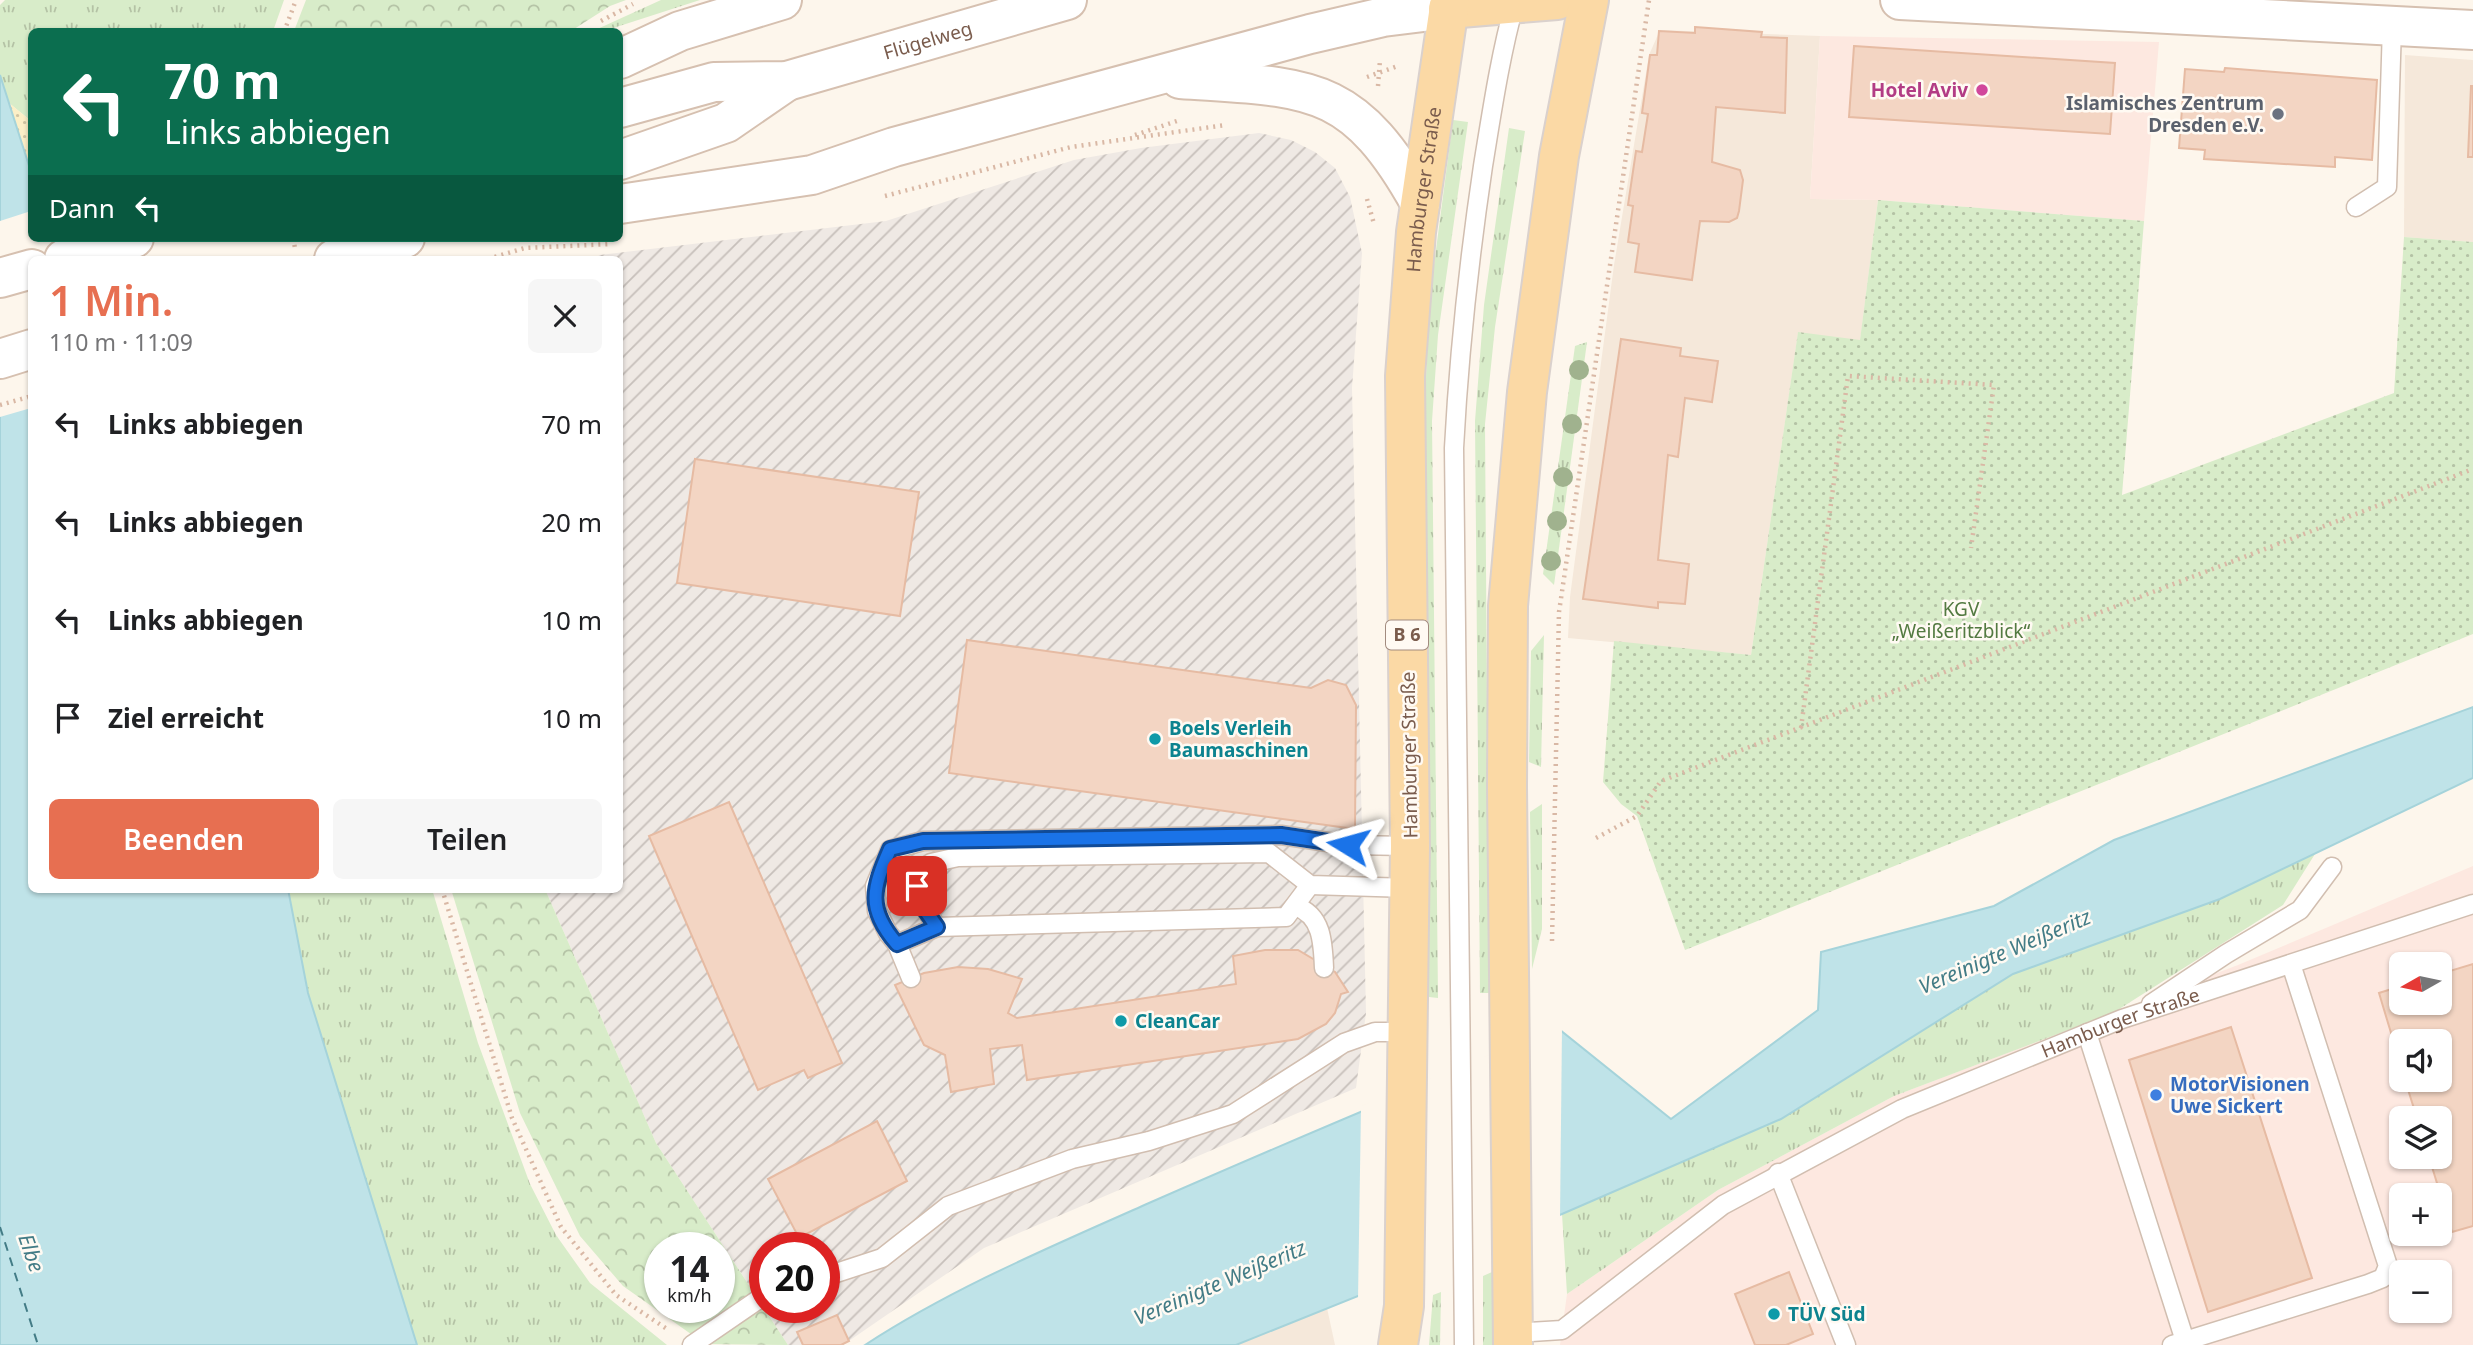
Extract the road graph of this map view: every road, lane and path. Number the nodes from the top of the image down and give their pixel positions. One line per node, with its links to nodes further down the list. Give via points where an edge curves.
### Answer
1 (296, 0): 11 (path)
2 (782, 0): 13 (main road, via 680,31)
3 (1067, 0): 17 (main road, Flügelweg)
4 (1557, 0): 8 (main road)
5 (1589, 0): 61 (main road, Hamburger Straße, via 1559,156 1527,392 1508,606)
6 (1649, 0): 50 (path, via 1559,611)
7 (1900, 0): 10 (main road)
8 (1515, 2): 9 (main road); 65 (lane, via 1494,100 1471,251 1454,448)
9 (1449, 4): 15 (main road); 22 (main road, Hamburger Straße / B 6)
10 (2392, 26): 12 (main road); 24 (lane, via 2387,187)
11 (286, 28)
12 (2473, 30)
13 (623, 58)
14 (1401, 65): 16 (path)
15 (1150, 76): 22 (main road, via 1285,86 1342,107 1359,118 1392,157); 23 (main road, via 813,175)
16 (1361, 78)
17 (787, 80): 18 (main road, Flügelweg, via 714,82); 20 (main road, Flügelweg, via 726,123)
18 (623, 107)
19 (1232, 124): 21 (path, via 1071,147)
20 (623, 159)
21 (877, 198)
22 (1420, 202): 41 (main road, Hamburger Straße / B 6, via 1405,376)
23 (623, 204)
24 (2356, 207)
25 (121, 242): 28 (main road)
26 (391, 242): 29 (main road)
27 (612, 244): 30 (path, via 525,248)
28 (74, 256)
29 (344, 256)
30 (498, 256)
31 (28, 270): 32 (main road)
32 (0, 278)
33 (28, 350): 34 (main road)
34 (0, 359)
35 (28, 397): 36 (path)
36 (0, 405)
37 (2473, 469): 39 (path)
38 (1971, 548): 39 (path, via 1994,385 1848,376)
39 (1801, 728): 40 (path, via 1661,781 1637,816)
40 (1596, 838)
41 (1410, 846): 44 (main road, Hamburger Straße / B 6); 49 (lane, via 1348,845 1281,835 923,841 890,849 874,886 877,911)
42 (2332, 867): 54 (lane, via 2300,910)
43 (1310, 885): 44 (lane); 47 (lane); 48 (lane, via 1269,853 958,857 930,863 919,871 917,886 923,907)
44 (1409, 888): 56 (main road, Hamburger Straße / B 6)
45 (443, 893): 60 (path, via 512,1118 561,1227 616,1295)
46 (2473, 904): 51 (lane, Hamburger Straße)
47 (1295, 906): 48 (lane, via 1286,918); 52 (lane, via 1308,911 1320,930)
48 (937, 927): 49 (lane)
49 (897, 944): 53 (lane)
50 (1551, 947)
51 (2291, 964): 54 (lane, Hamburger Straße); 62 (lane, via 2388,1265 2383,1278 2368,1284)
52 (1324, 968)
53 (911, 978)
54 (2134, 1016): 55 (lane, Hamburger Straße)
55 (2087, 1034): 57 (lane, Hamburger Straße, via 1902,1109); 62 (lane)
56 (1409, 1051): 58 (lane, via 1375,1032 1344,1044 1233,1114 1072,1159 948,1206 882,1258); 64 (main road, Hamburger Straße / B 6, via 1404,1306)
57 (1778, 1174): 61 (lane, Hamburger Straße, via 1723,1205 1562,1330); 66 (lane)
58 (840, 1272)
59 (749, 1306): 63 (lane)
60 (670, 1331)
61 (1514, 1339)
62 (2179, 1343)
63 (692, 1345)
64 (1398, 1345)
65 (1464, 1345)
66 (1846, 1345)

